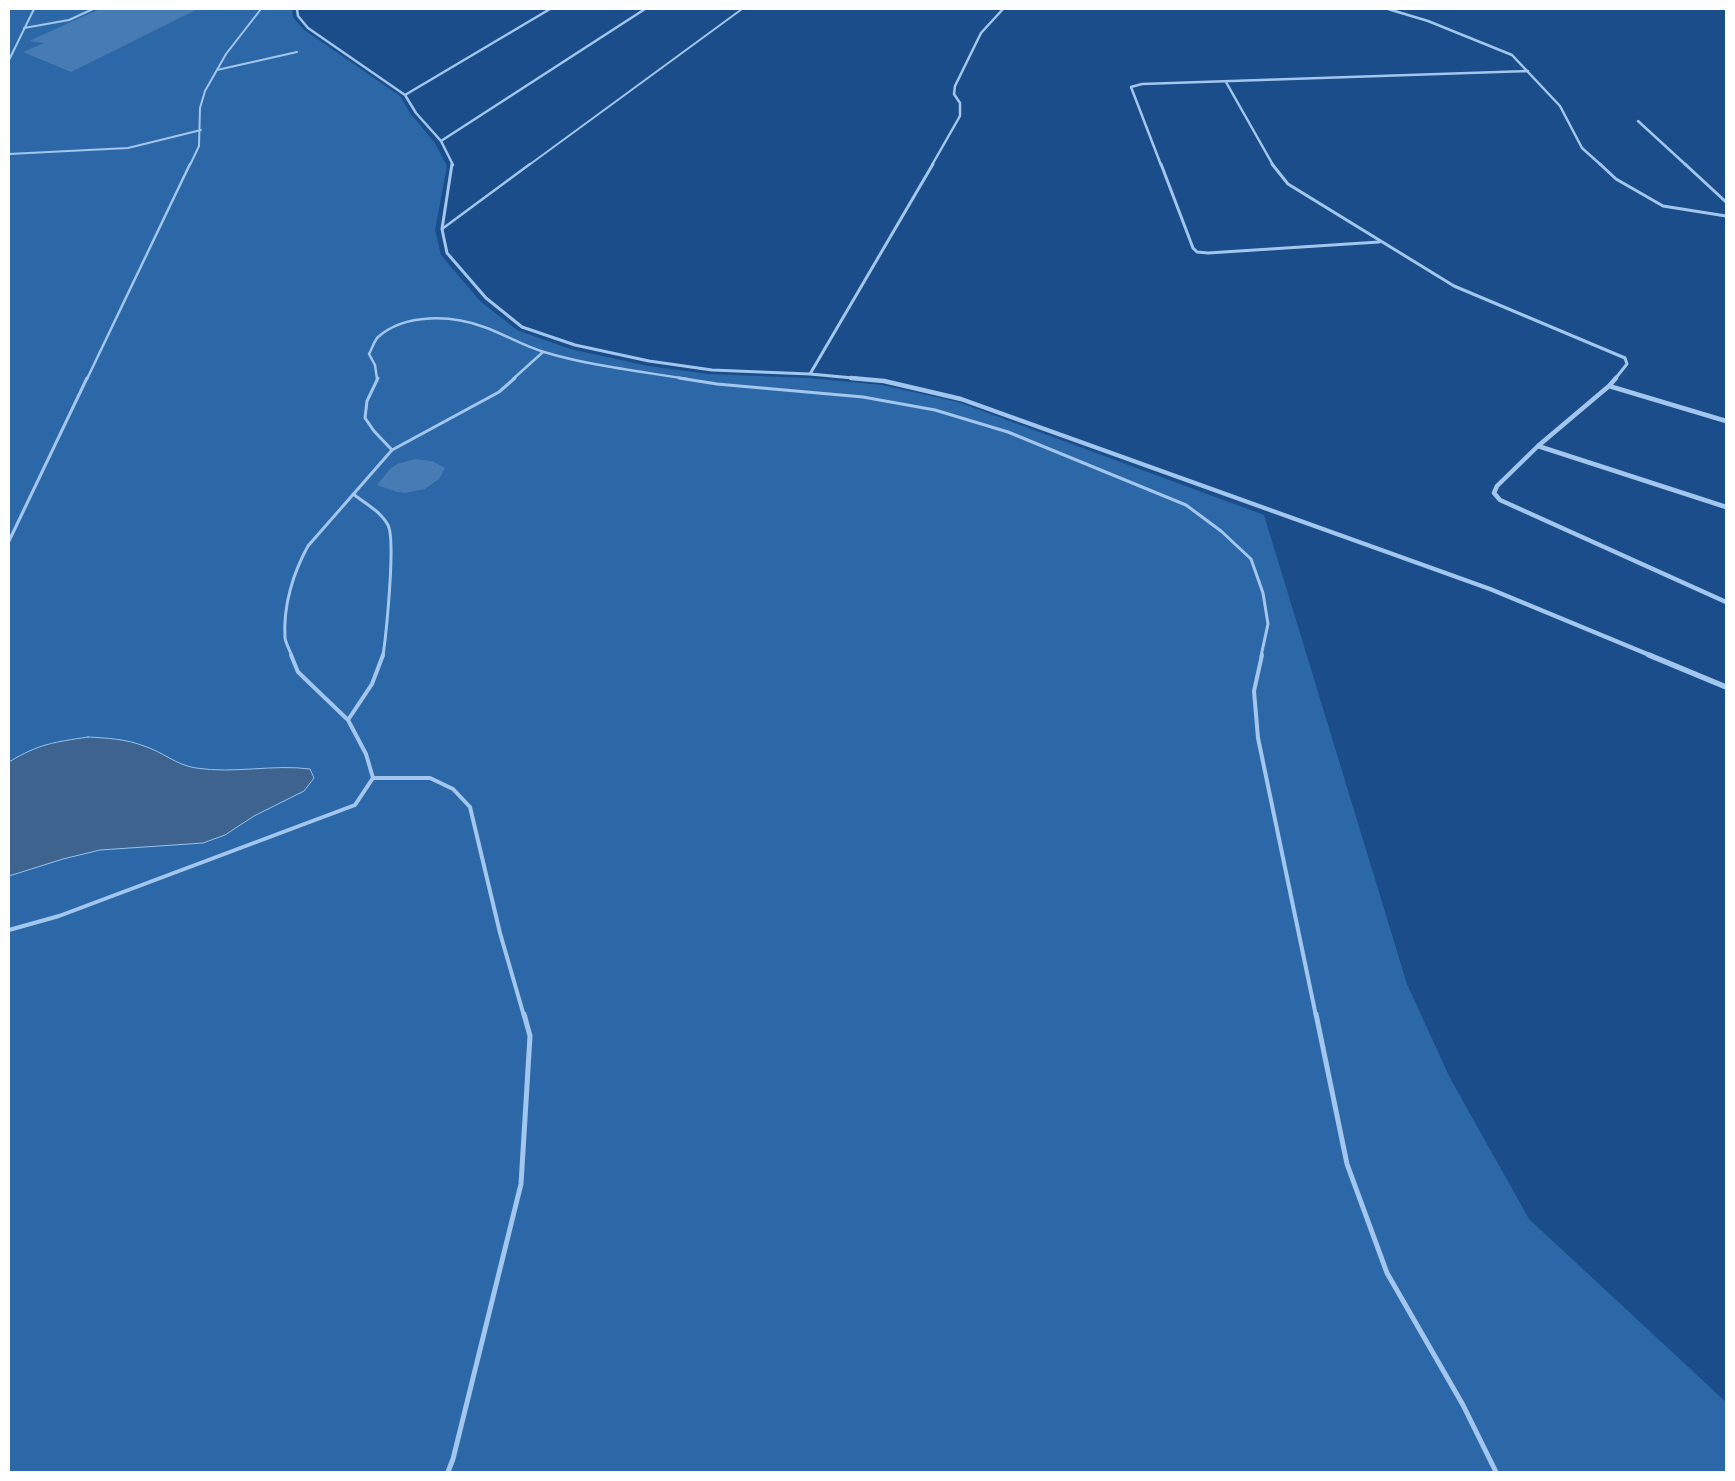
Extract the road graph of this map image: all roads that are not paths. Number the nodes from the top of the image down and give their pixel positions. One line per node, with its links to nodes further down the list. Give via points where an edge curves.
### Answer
1 (34, 9): 10 (lane)
2 (93, 9): 10 (lane, via 69,20)
3 (261, 9): 13 (lane)
4 (297, 9): 16 (street, via 298,16 308,28)
5 (550, 9): 16 (street)
6 (645, 9): 19 (street)
7 (742, 9): 23 (lane)
8 (1003, 9): 26 (street, via 981,33 955,86 954,94 960,103 957,123)
9 (1388, 9): 14 (street, via 1500,49)
10 (24, 28): 12 (lane)
11 (296, 52): 13 (lane)
12 (9, 60)
13 (217, 70): 18 (lane, via 201,103)
14 (1528, 70): 15 (street); 22 (street, via 1560,106 1582,148 1616,179 1663,206)
15 (1226, 82): 24 (street, via 1276,171 1288,184); 24 (street, via 1142,84 1130,89 1194,250 1208,253)
16 (405, 95): 19 (street)
17 (1638, 121): 21 (street)
18 (201, 130): 20 (lane, via 128,148); 33 (lane, via 199,146)
19 (440, 141): 23 (street, via 453,166)
20 (9, 154)
21 (1726, 202)
22 (1726, 216)
23 (442, 230): 26 (street, via 447,253 486,298 522,327 574,345 648,361 712,370)
24 (1379, 242): 27 (street, via 1454,286 1625,358 1627,364)
25 (543, 352): 30 (lane, via 499,392); 30 (lane, via 482,326 448,319 420,319 396,326 377,338 369,354 378,377 367,401 365,418); 40 (lane, via 656,375 717,384 864,397 935,410 1008,432 1186,505 1251,559 1264,593 1268,624 1254,691 1258,738 1347,1164 1387,1273 1458,1397)
26 (810, 374): 35 (street, via 884,380 961,399 1490,590)
27 (1609, 386): 28 (street); 29 (street)
28 (1726, 421)
29 (1538, 446): 32 (street); 34 (street, via 1497,486 1494,493 1500,500)
30 (392, 450): 31 (lane)
31 (353, 494): 36 (lane, via 381,514 390,530 387,625 382,660 370,689); 36 (lane, via 308,546 298,564 288,598 285,639 298,672)
32 (1726, 507)
33 (9, 541)
34 (1726, 602)
35 (1726, 687)
36 (348, 720): 37 (lane, via 366,754)
37 (373, 778): 38 (lane, via 355,805 60,916); 39 (lane, via 430,778 453,789 470,807 500,933 530,1036 521,1184)
38 (9, 930)
39 (448, 1472)
40 (1496, 1472)

